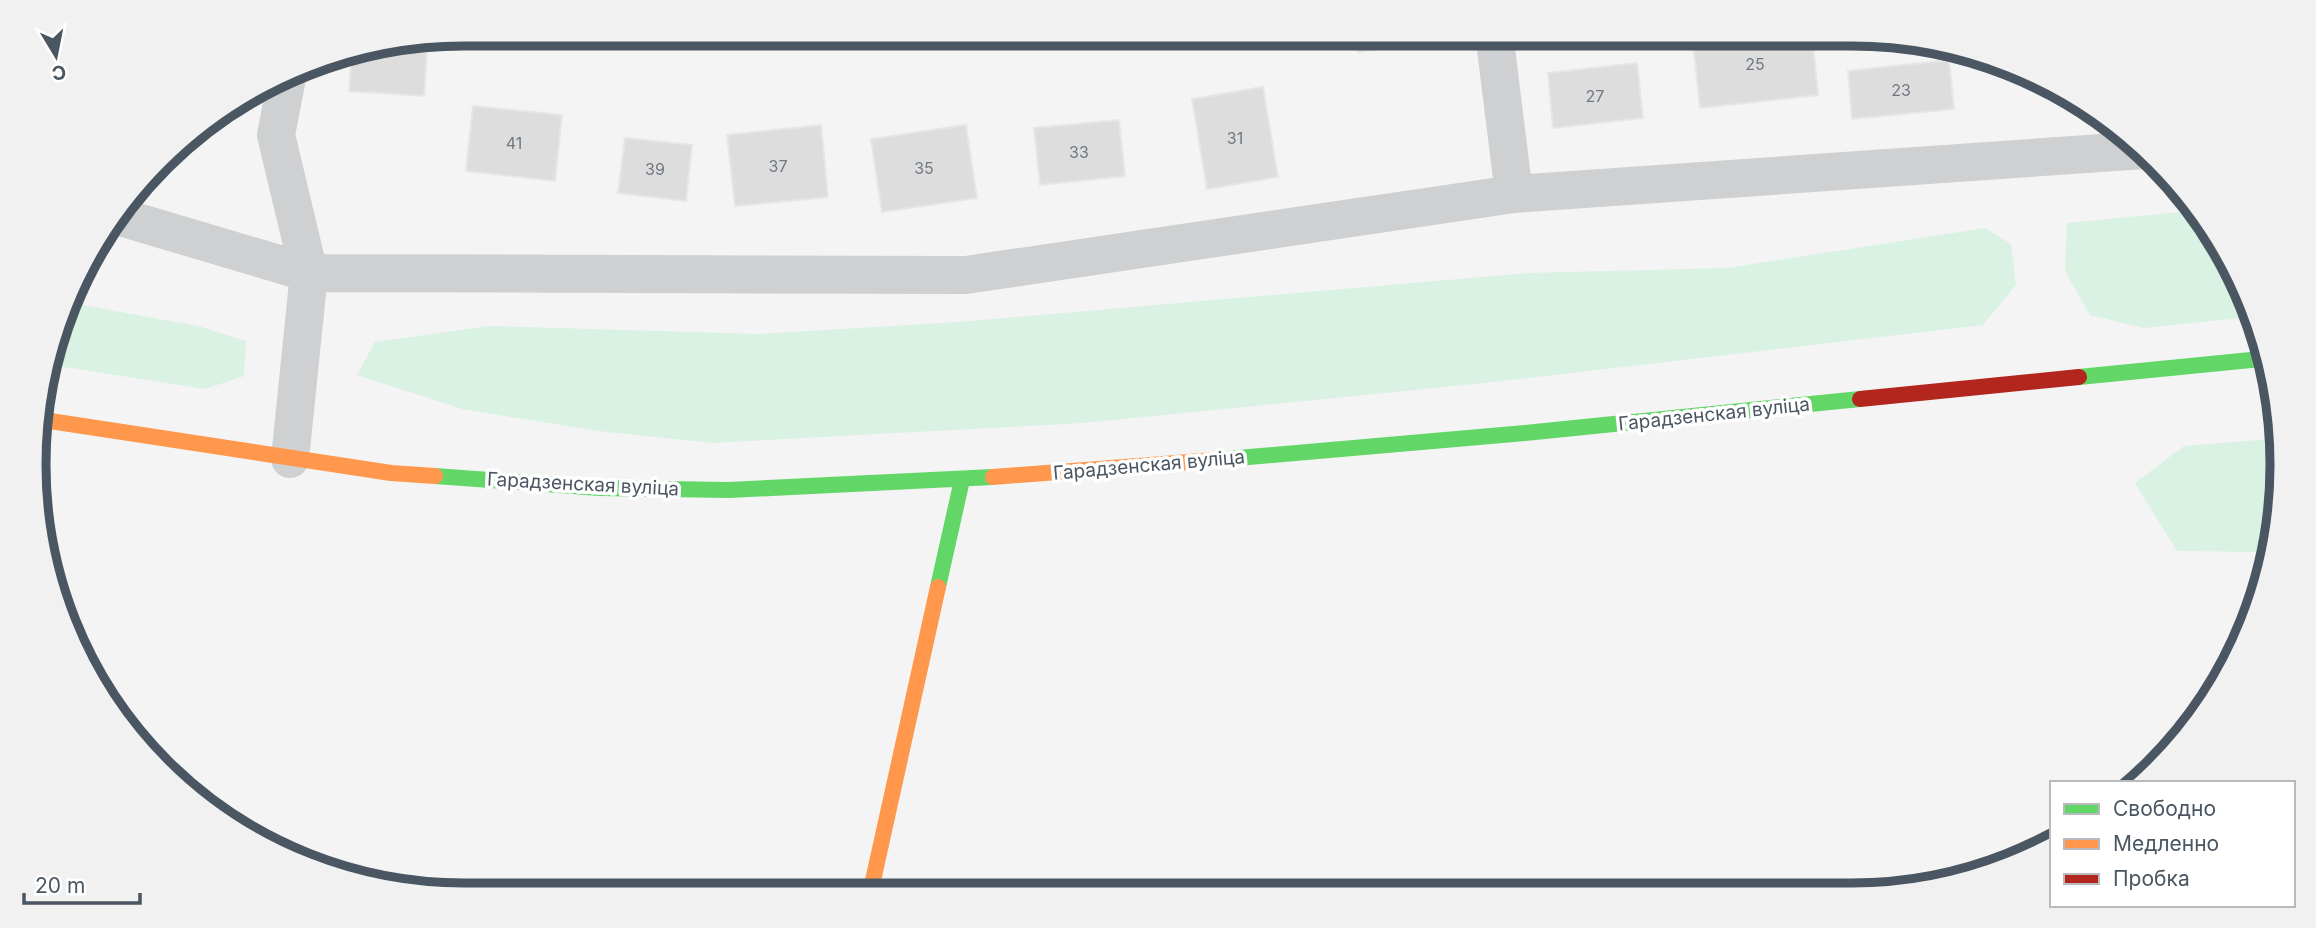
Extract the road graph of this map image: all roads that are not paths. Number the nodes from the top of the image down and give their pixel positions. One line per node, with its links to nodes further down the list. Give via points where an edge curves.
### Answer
1 (1496, 46): 4 (street)
2 (286, 85): 6 (street, via 276,135)
3 (2130, 151): 4 (street)
4 (1514, 194): 6 (street, via 967,275)
5 (125, 218): 6 (street)
6 (309, 273): 9 (street)
7 (2257, 359): 10 (main road, Гарадзенская вуліца, via 1525,433)
8 (48, 421): 9 (main road, Гарадзенская вуліца)
9 (290, 459): 10 (main road, Гарадзенская вуліца, via 391,473 600,488 729,490)
10 (962, 480): 11 (main road)
11 (872, 883)

